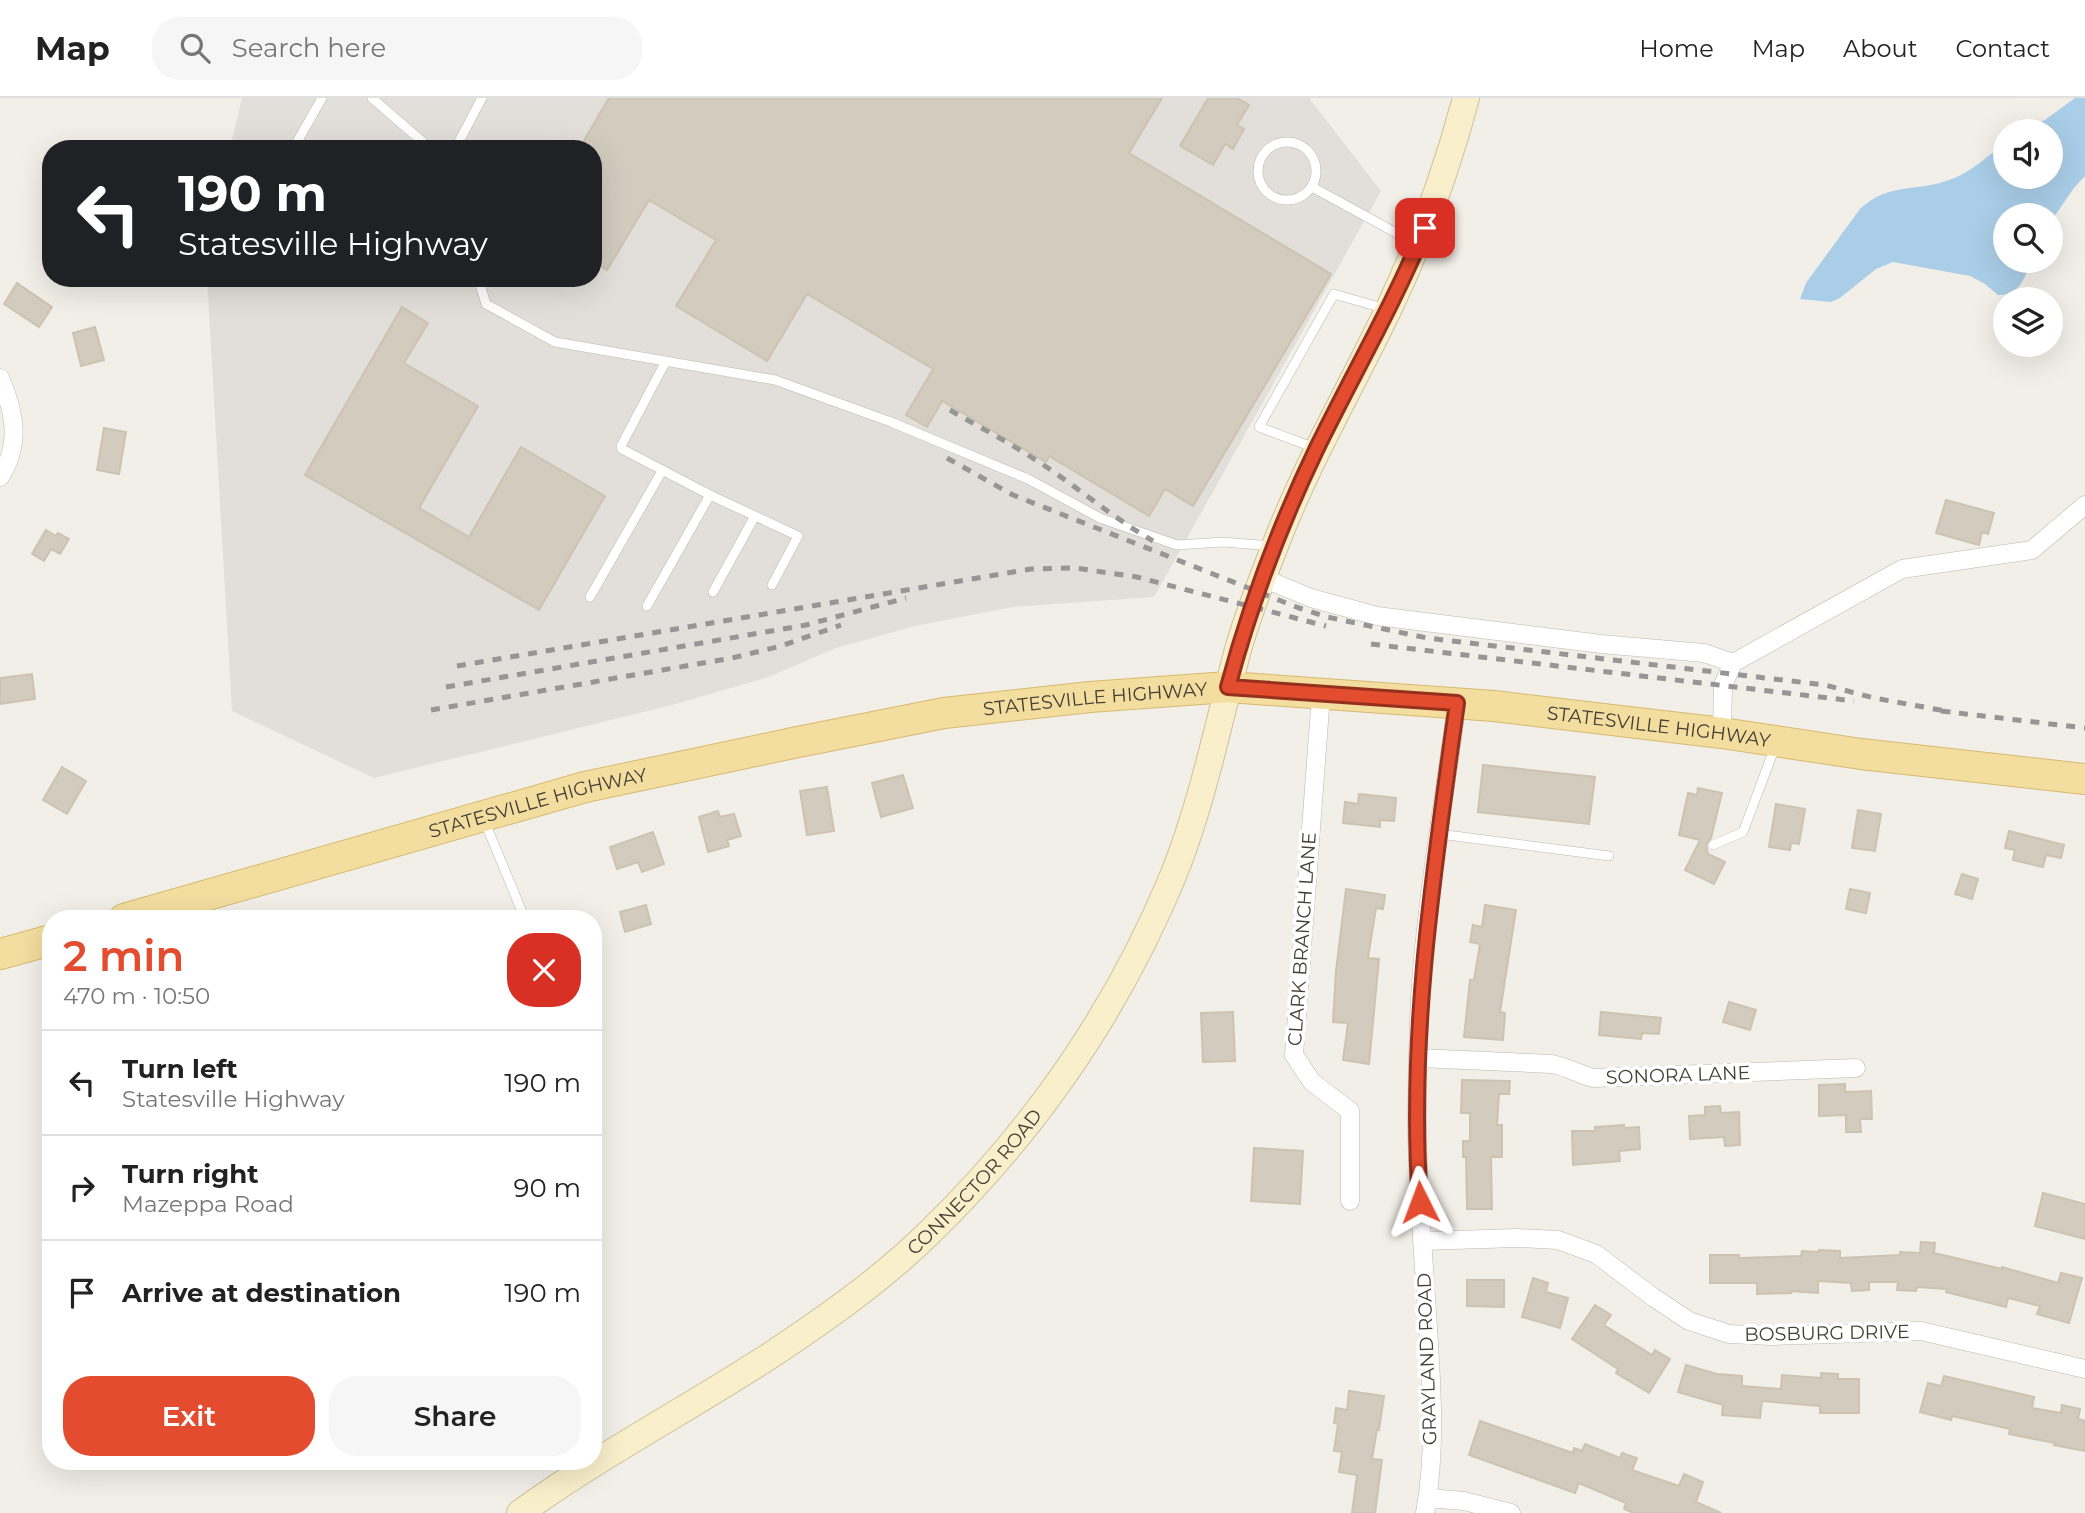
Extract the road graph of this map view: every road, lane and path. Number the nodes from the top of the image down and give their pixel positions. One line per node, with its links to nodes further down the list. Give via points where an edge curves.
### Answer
1 (322, 98): 5 (lane)
2 (372, 98): 6 (lane)
3 (482, 98): 7 (lane)
4 (1466, 98): 9 (street, CONNECTOR ROAD)
5 (298, 140)
6 (421, 140)
7 (460, 140)
8 (1312, 187): 8 (lane, via 1296,199 1269,194 1262,187 1260,159 1273,145 1301,145 1317,169); 9 (lane)
9 (1418, 245): 11 (street, CONNECTOR ROAD)
10 (481, 287): 12 (lane, via 486,304 555,342)
11 (1388, 310): 14 (street, CONNECTOR ROAD); 14 (lane, via 1334,294 1259,427)
12 (666, 361): 15 (lane, via 621,446); 20 (lane, via 775,380 878,417 1028,479 1100,518 1177,545)
13 (0, 378): 16 (street, via 14,424 13,448)
14 (1317, 448): 20 (street, CONNECTOR ROAD)
15 (662, 471): 17 (lane); 24 (lane)
16 (0, 477)
17 (710, 495): 19 (lane); 25 (lane)
18 (2085, 505): 26 (street, via 2032,550 1902,569)
19 (755, 516): 22 (lane, via 798,536); 23 (lane)
20 (1275, 546): 21 (street, CONNECTOR ROAD)
21 (1263, 578): 26 (street, via 1311,598 1377,616 1704,653); 27 (street, CONNECTOR ROAD)
22 (772, 585)
23 (713, 592)
24 (590, 597)
25 (647, 606)
26 (1733, 663): 30 (street, via 1723,685)
27 (1228, 687): 28 (main road, STATESVILLE HIGHWAY); 33 (main road, STATESVILLE HIGHWAY, via 944,713 585,787); 46 (street, CONNECTOR ROAD, via 1195,812 1144,942 1086,1044 1002,1154 927,1235 822,1320)
28 (1321, 695): 29 (main road, STATESVILLE HIGHWAY); 43 (street, CLARK BRANCH LANE, via 1294,1055 1312,1082 1350,1111)
29 (1457, 703): 30 (main road, STATESVILLE HIGHWAY); 34 (street, GRAYLAND ROAD)
30 (1722, 733): 31 (main road, STATESVILLE HIGHWAY)
31 (1777, 742): 32 (main road, STATESVILLE HIGHWAY); 35 (lane, via 1743,832)
32 (2085, 779)
33 (483, 816): 37 (main road, STATESVILLE HIGHWAY); 38 (lane)
34 (1439, 834): 36 (lane); 41 (street, GRAYLAND ROAD, via 1420,998)
35 (1713, 845)
36 (1609, 856)
37 (155, 910)
38 (521, 910)
39 (42, 942): 40 (main road)
40 (0, 954)
41 (1419, 1058): 42 (street, SONORA LANE, via 1552,1064 1594,1078); 44 (street, GRAYLAND ROAD)
42 (1856, 1068)
43 (1350, 1201)
44 (1422, 1241): 45 (street, BOSBURG DRIVE, via 1558,1240 1596,1254 1689,1321 1729,1334 1921,1331); 48 (street, GRAYLAND ROAD, via 1432,1435)
45 (2085, 1368)
46 (602, 1459)
47 (584, 1470): 49 (street, CONNECTOR ROAD)
48 (1426, 1505): 50 (street, via 1464,1501)
49 (520, 1513)
50 (1511, 1513)

